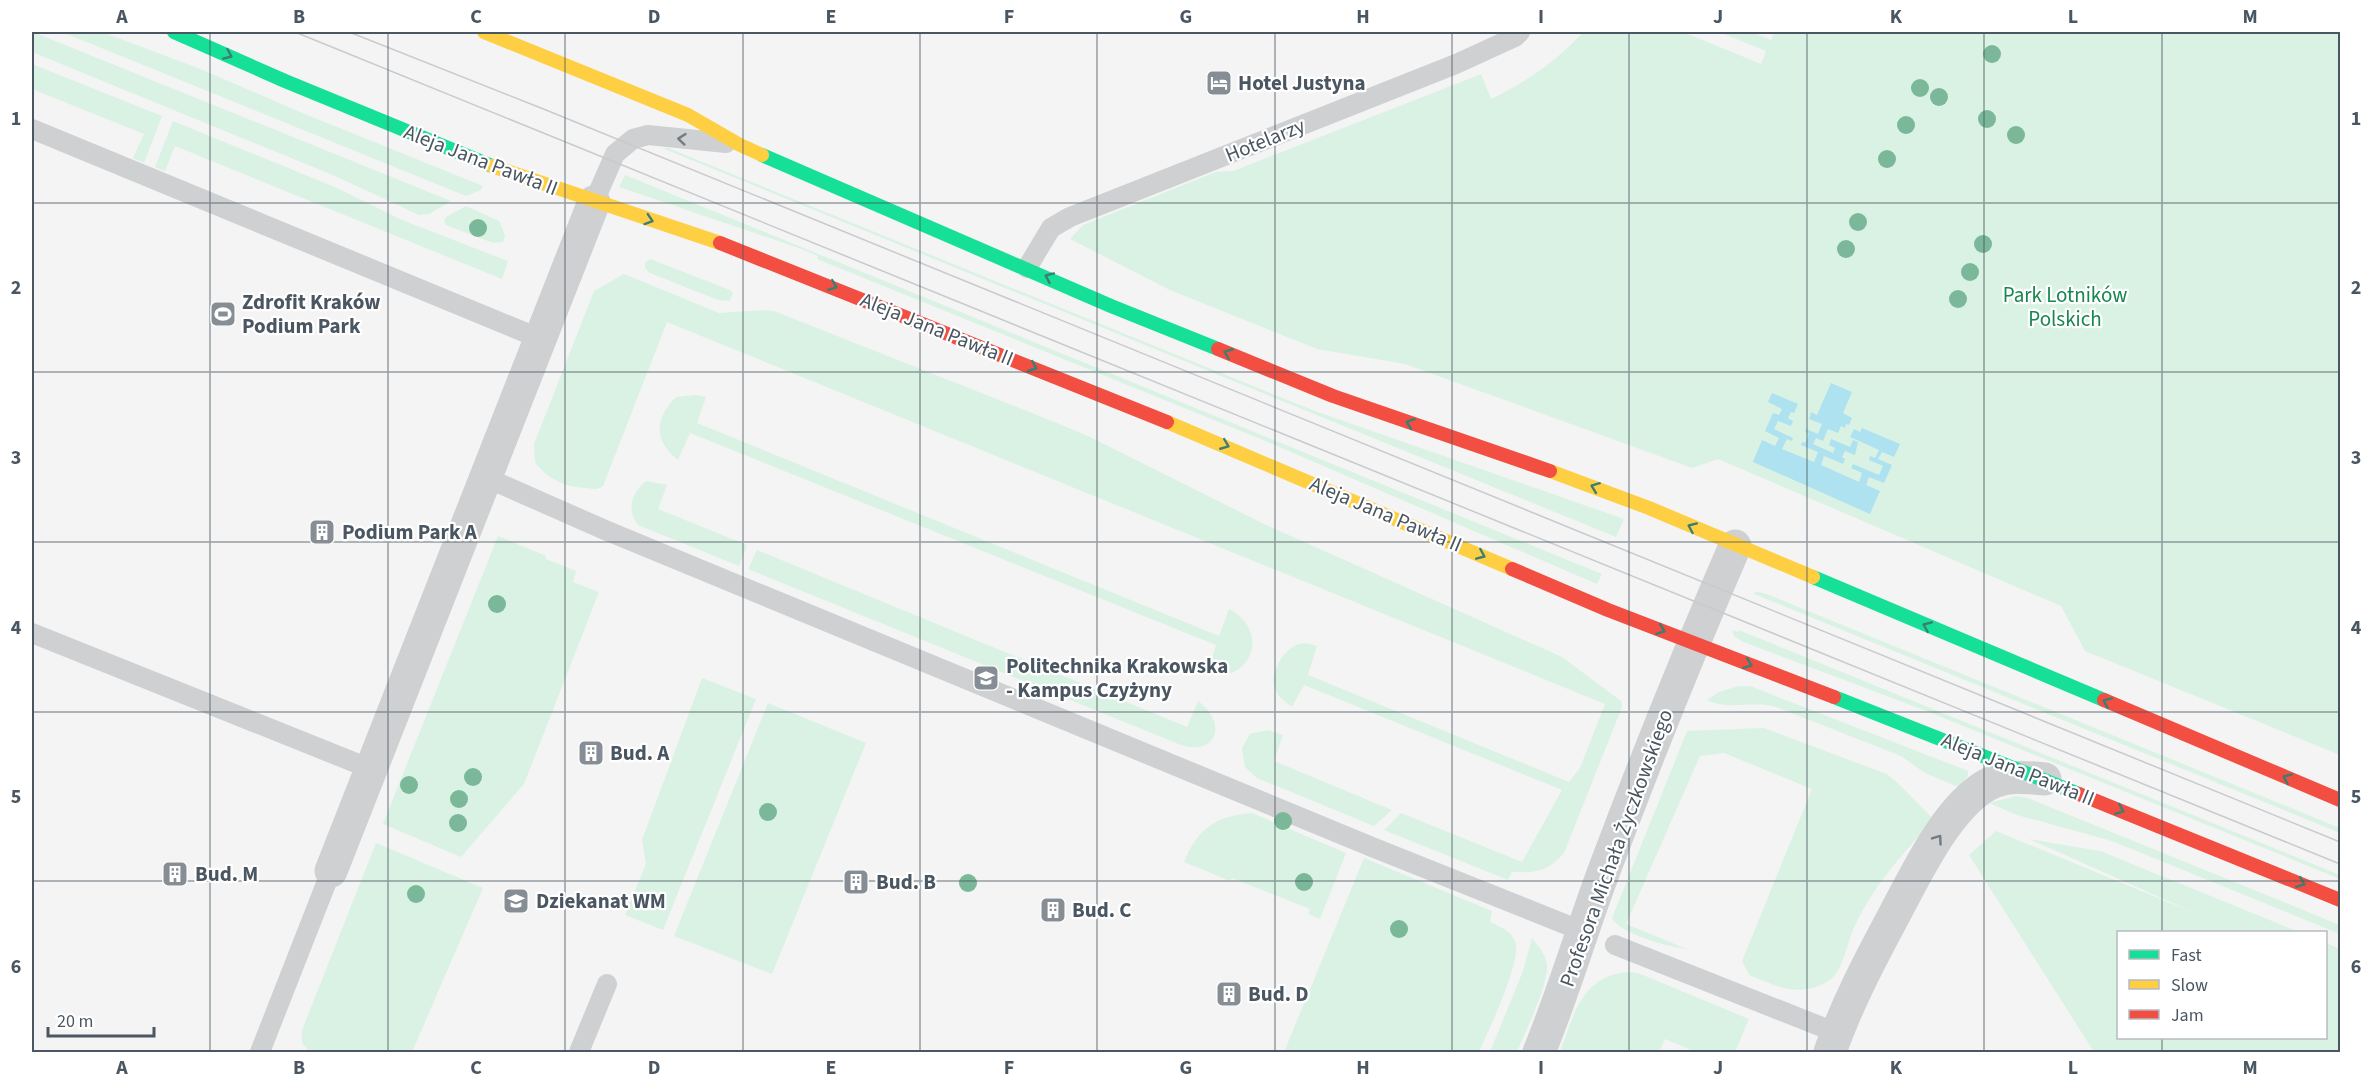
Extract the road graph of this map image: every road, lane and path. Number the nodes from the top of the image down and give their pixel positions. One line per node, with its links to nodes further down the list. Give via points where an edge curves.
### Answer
1 (174, 32): 6 (main road, Aleja Jana Pawła II, one-way to 6, via 478,160)
2 (484, 32): 5 (main road, via 688,116)
3 (1520, 32): 7 (lane, Hotelarzy, via 1456,64 1070,217 1051,228)
4 (32, 129): 8 (lane)
5 (740, 145): 6 (lane, one-way to 6, via 640,136 615,154); 7 (main road)
6 (594, 202): 8 (street); 12 (main road, Aleja Jana Pawła II, one-way to 12, via 729,246 819,281 1232,448)
7 (1027, 268): 10 (main road, one-way to 7, via 1580,482 1333,396)
8 (541, 339): 9 (street)
9 (487, 478): 13 (street); 18 (lane, via 1372,847)
10 (1735, 546): 12 (street); 15 (main road, one-way to 10)
11 (32, 633): 13 (lane)
12 (1693, 643): 14 (main road, Aleja Jana Pawła II, one-way to 14); 18 (street, Profesora Michała Życzkowskiego)
13 (370, 770): 16 (street)
14 (2046, 780): 17 (main road, Aleja Jana Pawła II, one-way to 17); 21 (street, one-way to 14, via 1861,977 1916,873 1961,806 1994,781 2013,777)
15 (2340, 800)
16 (331, 872): 22 (lane)
17 (2340, 900)
18 (1582, 930): 24 (street, Profesora Michała Życzkowskiego)
19 (1616, 945): 21 (lane)
20 (607, 984): 23 (lane)
21 (1834, 1043)
22 (260, 1053)
23 (579, 1053)
24 (1539, 1053)

